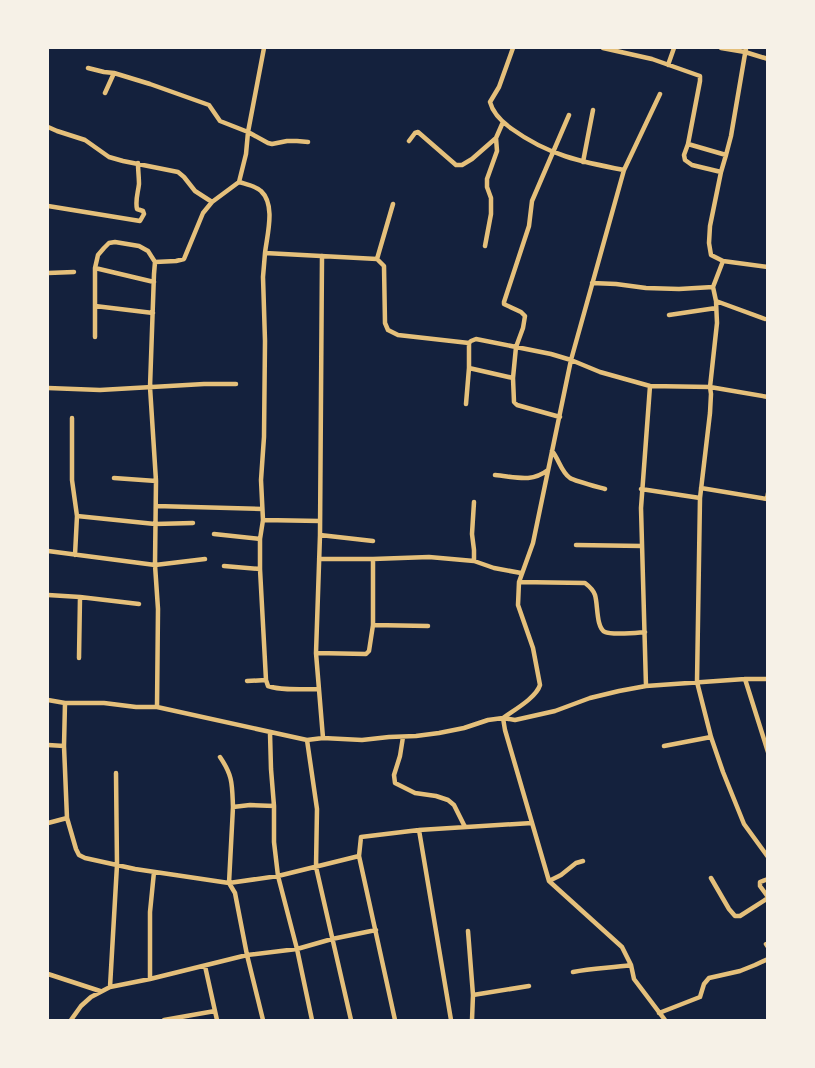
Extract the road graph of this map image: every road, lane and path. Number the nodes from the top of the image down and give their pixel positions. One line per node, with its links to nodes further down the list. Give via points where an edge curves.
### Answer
1 (264, 48): 17 (street)
2 (513, 48): 15 (street, via 490,102 492,110)
3 (603, 48): 8 (street)
4 (674, 48): 8 (street)
5 (721, 48): 6 (street)
6 (746, 50): 7 (street); 23 (street)
7 (768, 59)
8 (668, 65): 21 (street, via 700,76)
9 (88, 68): 10 (street)
10 (114, 73): 11 (street); 17 (street, via 209,106 220,122)
11 (105, 94)
12 (660, 94): 26 (street)
13 (593, 110): 24 (street)
14 (569, 115): 22 (street)
15 (503, 122): 18 (street); 22 (street)
16 (48, 126): 25 (street, via 85,140 109,156)
17 (248, 132): 20 (street, via 272,144 297,140); 28 (street)
18 (496, 138): 19 (street, via 462,165 456,165 418,132); 32 (street, via 496,151 487,179 491,214)
19 (409, 140)
20 (308, 142)
21 (688, 144): 23 (street); 27 (street, via 684,155 686,160 692,165)
22 (552, 152): 24 (street); 53 (street, via 532,201 529,226 504,302 525,316)
23 (726, 155): 27 (street)
24 (583, 162): 26 (street)
25 (138, 163): 29 (street, via 178,172); 31 (street, via 136,205 144,214 140,221)
26 (624, 170): 43 (street)
27 (721, 172): 37 (street, via 709,243 711,255)
28 (238, 182): 29 (street); 33 (street, via 260,190 268,201 270,218)
29 (212, 202): 36 (street, via 203,213 184,258)
30 (393, 204): 35 (street)
31 (48, 206)
32 (484, 246)
33 (265, 253): 34 (street); 79 (street)
34 (322, 256): 35 (street); 82 (street)
35 (377, 259): 52 (street, via 384,266 384,323 388,330 398,335)
36 (156, 262): 39 (street, via 148,251 139,246 115,242 109,243 98,254); 42 (street)
37 (723, 262): 38 (street); 44 (street)
38 (768, 267)
39 (96, 268): 42 (street); 46 (street)
40 (74, 272): 41 (street)
41 (48, 273)
42 (154, 282): 48 (street)
43 (592, 283): 44 (street, via 646,288); 54 (street)
44 (713, 287): 45 (street)
45 (716, 301): 47 (street); 50 (street)
46 (95, 306): 48 (street); 51 (street)
47 (716, 308): 49 (street); 60 (street)
48 (153, 313): 59 (street)
49 (669, 315)
50 (765, 320)
51 (95, 337)
52 (468, 343): 53 (street, via 476,339); 55 (street)
53 (516, 346): 54 (street); 56 (street)
54 (570, 360): 58 (street); 64 (street)
55 (469, 368): 56 (street); 63 (street)
56 (513, 378): 64 (street, via 516,405)
57 (236, 384): 59 (street)
58 (650, 386): 60 (street); 73 (street)
59 (150, 387): 61 (street, via 100,390); 70 (street)
60 (710, 387): 62 (street); 71 (street)
61 (48, 388)
62 (768, 397)
63 (466, 404)
64 (560, 417): 66 (street)
65 (72, 418): 80 (street, via 72,480)
66 (552, 451): 67 (street); 72 (street, via 570,478)
67 (548, 470): 68 (street, via 540,476 528,478); 100 (street, via 533,543)
68 (496, 475)
69 (114, 478): 70 (street)
70 (156, 481): 78 (street)
71 (701, 488): 75 (street); 76 (street)
72 (605, 489)
73 (641, 489): 75 (street); 90 (street)
74 (768, 493): 76 (street)
75 (700, 498): 114 (street)
76 (767, 499)
77 (474, 502): 96 (street)
78 (156, 506): 79 (street); 84 (street)
79 (262, 509): 81 (street)
80 (77, 516): 84 (street); 92 (street)
81 (263, 520): 82 (street); 87 (street)
82 (320, 521): 86 (street)
83 (193, 523): 84 (street)
84 (155, 524): 97 (street)
85 (214, 534): 87 (street)
86 (320, 535): 88 (street); 94 (street)
87 (260, 539): 99 (street)
88 (373, 542)
89 (576, 545): 90 (street)
90 (642, 546): 107 (street)
91 (48, 551): 92 (street)
92 (75, 555): 97 (street)
93 (205, 559): 97 (street)
94 (319, 559): 95 (street); 108 (street)
95 (373, 559): 96 (street, via 429,557); 105 (street)
96 (474, 561): 100 (street)
97 (155, 565): 119 (street)
98 (224, 566): 99 (street)
99 (260, 569): 112 (street)
100 (521, 573): 101 (street)
101 (519, 582): 107 (street, via 585,583 595,594 600,628 611,634); 120 (street, via 518,605 540,685 533,696)
102 (48, 595): 103 (street)
103 (80, 596): 104 (street); 109 (street)
104 (139, 604)
105 (373, 625): 106 (street); 108 (street, via 366,654)
106 (428, 626)
107 (645, 632): 115 (street)
108 (316, 653): 116 (street)
109 (78, 658)
110 (746, 678): 111 (street); 114 (street); 129 (street)
111 (768, 679)
112 (266, 680): 113 (street); 116 (street, via 268,686 274,688)
113 (247, 682)
114 (697, 682): 115 (street); 123 (street)
115 (646, 686): 120 (street, via 515,720)
116 (319, 689): 124 (street)
117 (48, 700): 118 (street)
118 (65, 703): 119 (street); 127 (street)
119 (157, 707): 121 (street)
120 (503, 718): 122 (street, via 439,733); 136 (street)
121 (270, 733): 125 (street); 133 (street)
122 (402, 737): 124 (street); 137 (street, via 395,783 415,793 448,800)
123 (711, 737): 128 (street); 140 (street, via 744,824)
124 (323, 738): 125 (street)
125 (307, 740): 143 (street, via 317,809)
126 (48, 745): 127 (street)
127 (64, 746): 134 (street)
128 (664, 746)
129 (768, 752)
130 (220, 757): 132 (street, via 232,783)
131 (116, 773): 142 (street)
132 (233, 806): 133 (street); 149 (street)
133 (274, 806): 145 (street)
134 (67, 818): 135 (street); 142 (street, via 79,855)
135 (48, 823)
136 (532, 823): 137 (street); 148 (street)
137 (465, 827): 138 (street)
138 (419, 830): 139 (street, via 361,837); 175 (street)
139 (359, 856): 143 (street); 151 (street)
140 (768, 857)
141 (583, 861): 148 (street)
142 (116, 865): 144 (street); 163 (street)
143 (316, 867): 145 (street); 153 (street)
144 (154, 872): 149 (street); 161 (street, via 150,912)
145 (278, 876): 149 (street); 154 (street)
146 (711, 878): 150 (street, via 735,916)
147 (768, 879): 150 (street, via 760,882 760,886)
148 (548, 880): 157 (street, via 622,947)
149 (229, 883): 155 (street, via 235,893)
150 (768, 897)
151 (376, 930): 153 (street); 174 (street)
152 (468, 931): 165 (street)
153 (332, 939): 154 (street); 173 (street)
154 (297, 949): 155 (street); 172 (street)
155 (247, 955): 158 (street); 171 (street)
156 (768, 959): 167 (street, via 755,966 709,978 700,997)
157 (631, 965): 159 (street); 167 (street, via 634,979)
158 (205, 966): 161 (street); 166 (street)
159 (574, 972)
160 (48, 974): 164 (street)
161 (150, 979): 163 (street)
162 (529, 986): 165 (street)
163 (110, 987): 164 (street)
164 (100, 992): 168 (street, via 81,1006)
165 (473, 995): 176 (street)
166 (215, 1011): 169 (street); 170 (street)
167 (659, 1014): 177 (street)
168 (72, 1020)
169 (164, 1020)
170 (217, 1020)
171 (263, 1020)
172 (312, 1020)
173 (351, 1020)
174 (396, 1020)
175 (450, 1020)
176 (472, 1020)
177 (665, 1020)

